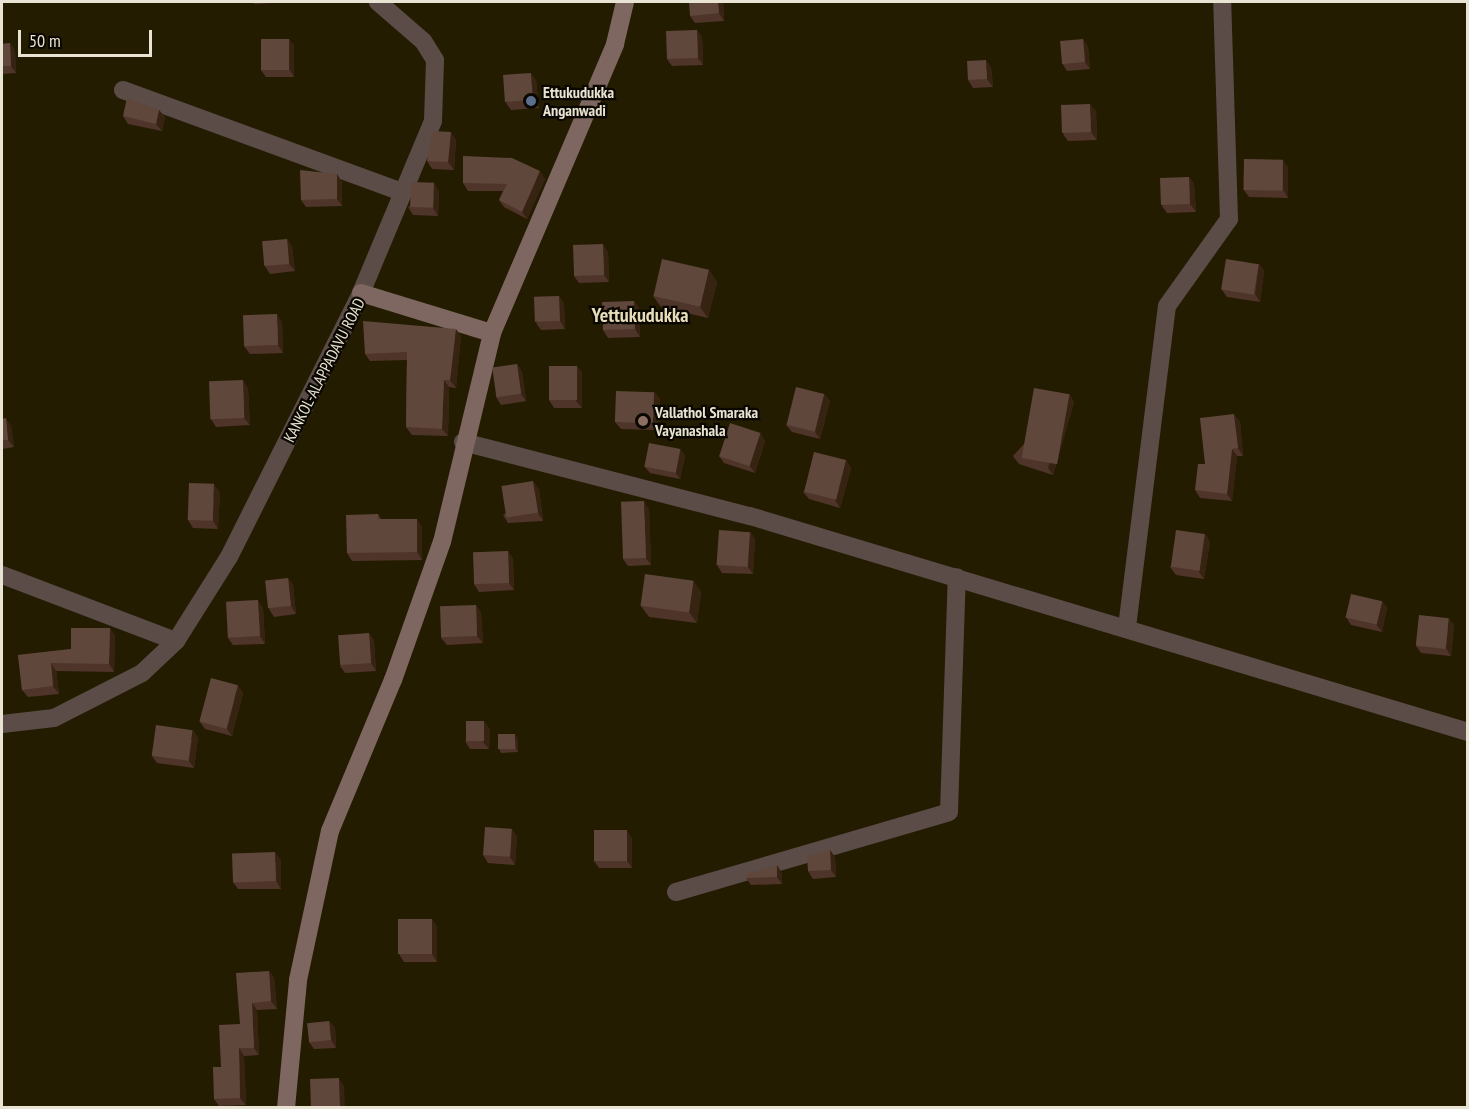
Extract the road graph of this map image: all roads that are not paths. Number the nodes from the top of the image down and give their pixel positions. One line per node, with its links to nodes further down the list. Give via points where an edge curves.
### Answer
1 (378, 2): 5 (street, via 423,41 435,60 433,121)
2 (625, 2): 7 (main road, via 615,44)
3 (1222, 2): 11 (street, via 1229,219 1167,306)
4 (123, 90): 5 (street)
5 (402, 192): 6 (street)
6 (361, 293): 7 (main road, KANKOL-ALAPPADAVU ROAD); 12 (street, KANKOL-ALAPPADAVU ROAD, via 229,557)
7 (492, 333): 8 (main road)
8 (463, 442): 10 (street, via 750,516); 16 (main road, via 442,542 393,680 330,831 298,980)
9 (2, 574): 12 (street)
10 (957, 577): 11 (street); 15 (street, via 949,812)
11 (1127, 627): 14 (street)
12 (176, 641): 13 (street, KANKOL-ALAPPADAVU ROAD, via 142,673 103,695 54,718)
13 (2, 724)
14 (1467, 732)
15 (676, 892)
16 (286, 1107)

